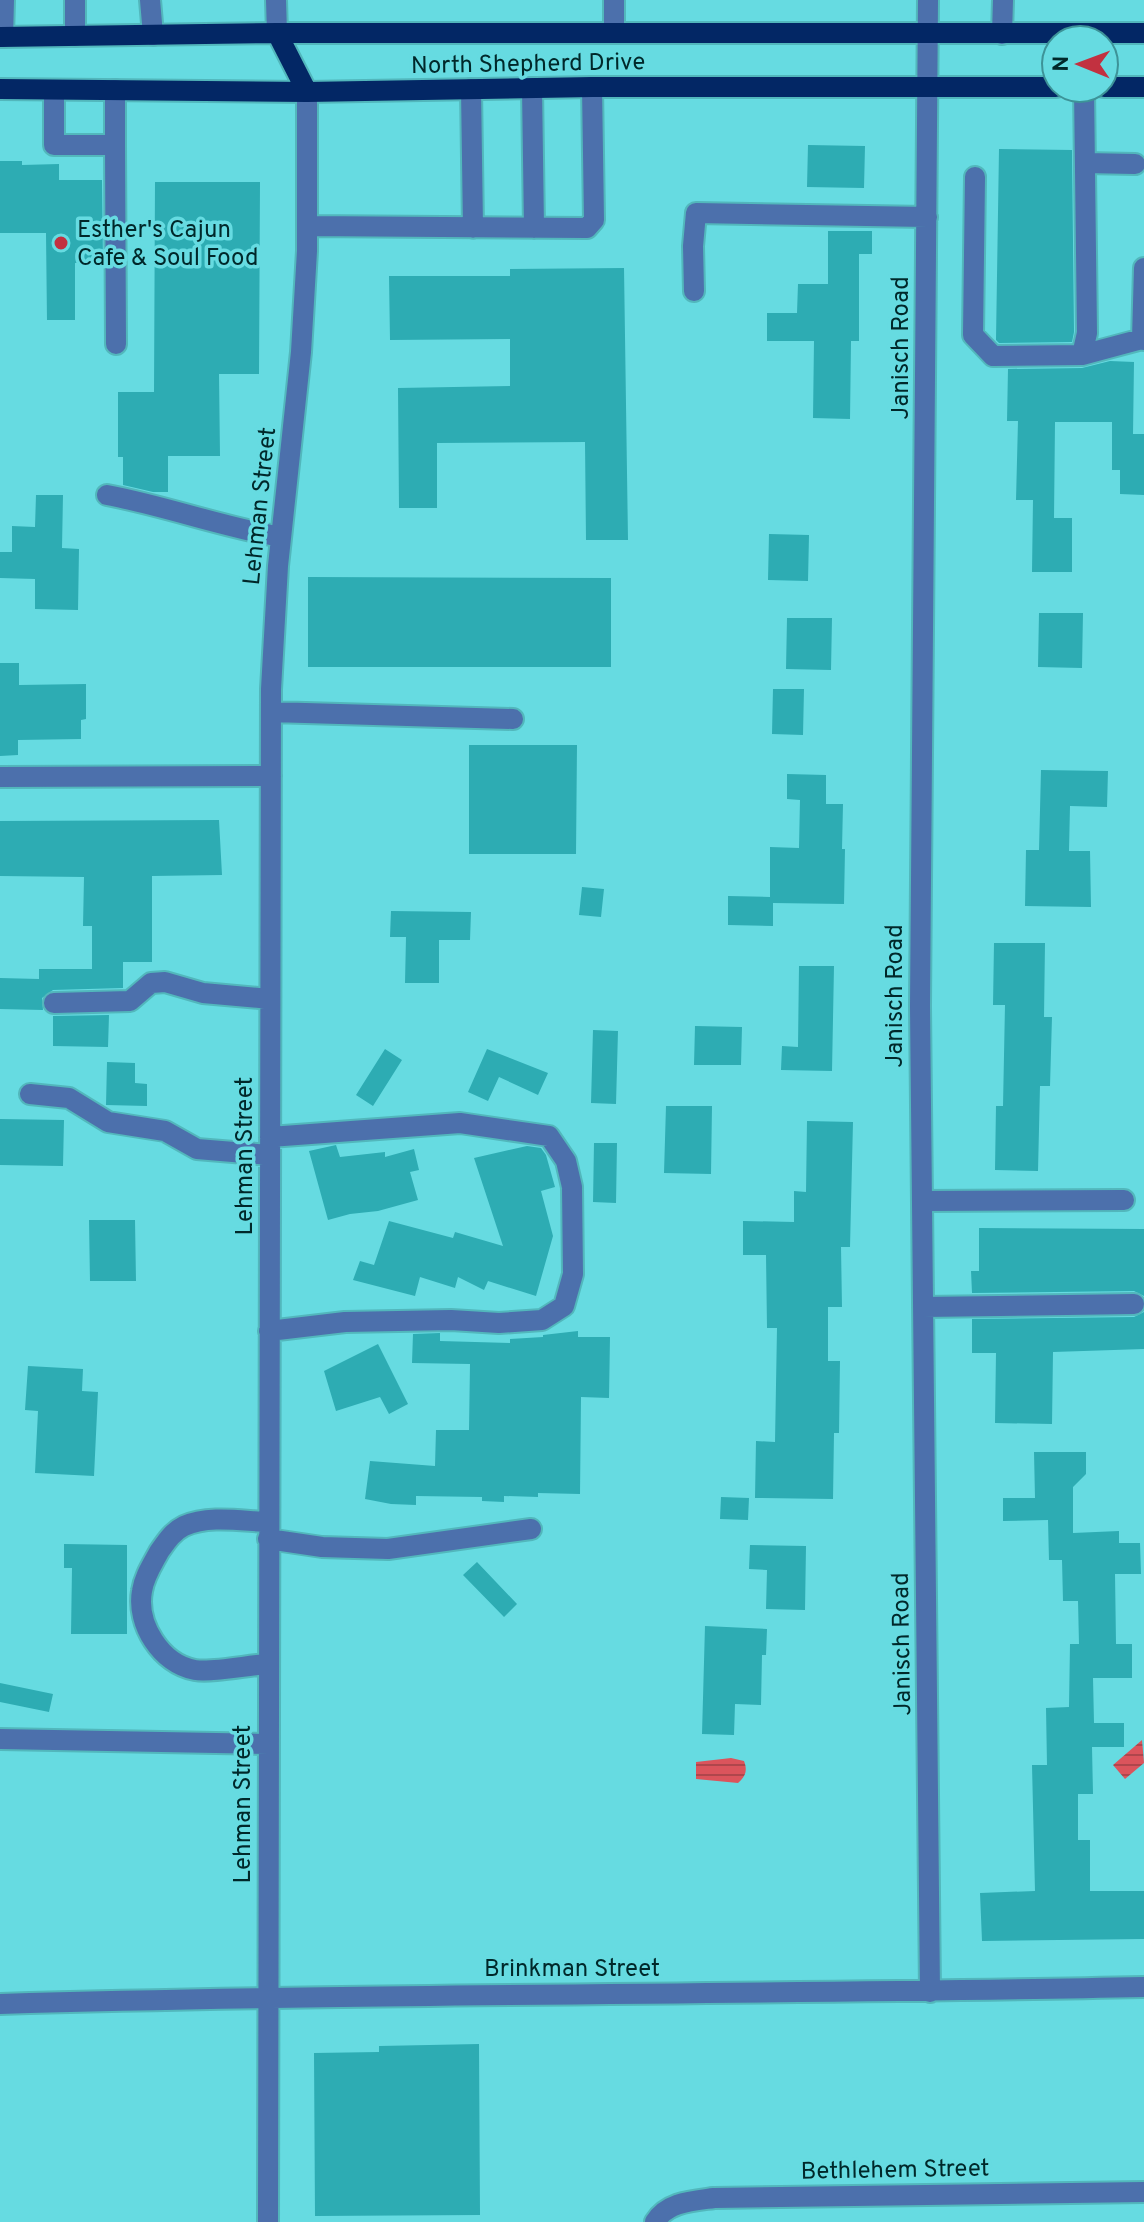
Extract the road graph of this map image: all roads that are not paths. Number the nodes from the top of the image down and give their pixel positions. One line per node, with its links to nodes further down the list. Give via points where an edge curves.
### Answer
1 (4, 0): 15 (street)
2 (75, 0): 14 (street)
3 (150, 0): 13 (street)
4 (276, 0): 8 (street)
5 (614, 0): 9 (street)
6 (928, 0): 11 (street, Janisch Road)
7 (1003, 0): 12 (street)
8 (277, 33): 9 (main road, North Shepherd Drive); 13 (main road, North Shepherd Drive); 26 (main road)
9 (614, 33): 11 (main road, North Shepherd Drive)
10 (1144, 33): 12 (main road, North Shepherd Drive)
11 (928, 34): 12 (main road, North Shepherd Drive); 17 (street, Janisch Road)
12 (1002, 34)
13 (153, 35): 14 (main road, North Shepherd Drive)
14 (75, 36): 15 (main road, North Shepherd Drive)
15 (2, 37)
16 (592, 87): 17 (main road, North Shepherd Drive); 21 (main road, North Shepherd Drive); 35 (street, via 594,220 587,228)
17 (928, 87): 18 (main road, North Shepherd Drive); 32 (street, Janisch Road)
18 (1040, 87)
19 (1120, 87): 20 (main road)
20 (1144, 87)
21 (532, 88): 23 (main road, North Shepherd Drive); 35 (street)
22 (0, 89): 24 (main road, North Shepherd Drive)
23 (471, 89): 26 (main road, North Shepherd Drive); 34 (street)
24 (54, 90): 25 (main road, North Shepherd Drive); 28 (street, via 54,145)
25 (115, 90): 26 (main road, North Shepherd Drive); 28 (street)
26 (307, 92): 33 (street, Lehman Street)
27 (1084, 104): 29 (street)
28 (115, 145): 39 (street)
29 (1085, 163): 30 (street); 40 (street, via 1087,333)
30 (1135, 164)
31 (975, 177): 40 (street, via 973,335 993,356)
32 (927, 217): 37 (street, via 696,213); 52 (street, Janisch Road)
33 (307, 226): 34 (street); 42 (street, Lehman Street, via 301,352)
34 (473, 228): 35 (street)
35 (534, 228)
36 (1144, 268): 38 (street)
37 (694, 291)
38 (1143, 340): 40 (street)
39 (116, 344)
40 (1082, 355)
41 (107, 495): 42 (street)
42 (281, 537): 43 (street, Lehman Street)
43 (271, 712): 44 (street); 45 (street, Lehman Street)
44 (513, 719)
45 (271, 776): 46 (street); 47 (street, Lehman Street)
46 (0, 777)
47 (270, 999): 48 (street, via 203,993 165,982 151,983 130,1001); 50 (street, Lehman Street)
48 (54, 1003)
49 (30, 1094): 50 (street, via 69,1098 108,1122 165,1131 197,1149)
50 (270, 1146): 55 (street, Lehman Street); 55 (street, via 460,1123 549,1136 566,1161 572,1187 574,1245 564,1306 542,1320 373,1321)
51 (1124, 1200): 52 (street)
52 (922, 1201): 54 (street, Janisch Road)
53 (1134, 1304): 54 (street)
54 (923, 1307): 62 (street, Janisch Road)
55 (269, 1331): 57 (street, Lehman Street)
56 (531, 1529): 57 (street, via 388,1549 322,1547)
57 (268, 1531): 58 (street, Lehman Street); 58 (street, via 198,1521 180,1528 167,1540 141,1593 151,1639 182,1665 195,1670)
58 (268, 1664): 60 (street, Lehman Street)
59 (0, 1739): 60 (street)
60 (268, 1744): 63 (street, Lehman Street)
61 (1144, 1987): 62 (street, Brinkman Street)
62 (930, 1992): 63 (street, Brinkman Street)
63 (267, 1996): 64 (street, Brinkman Street); 66 (street, Lehman Street)
64 (0, 2004)
65 (1144, 2192): 67 (street, Bethlehem Street, via 714,2198 682,2202 660,2213)
66 (268, 2222)
67 (655, 2222)

